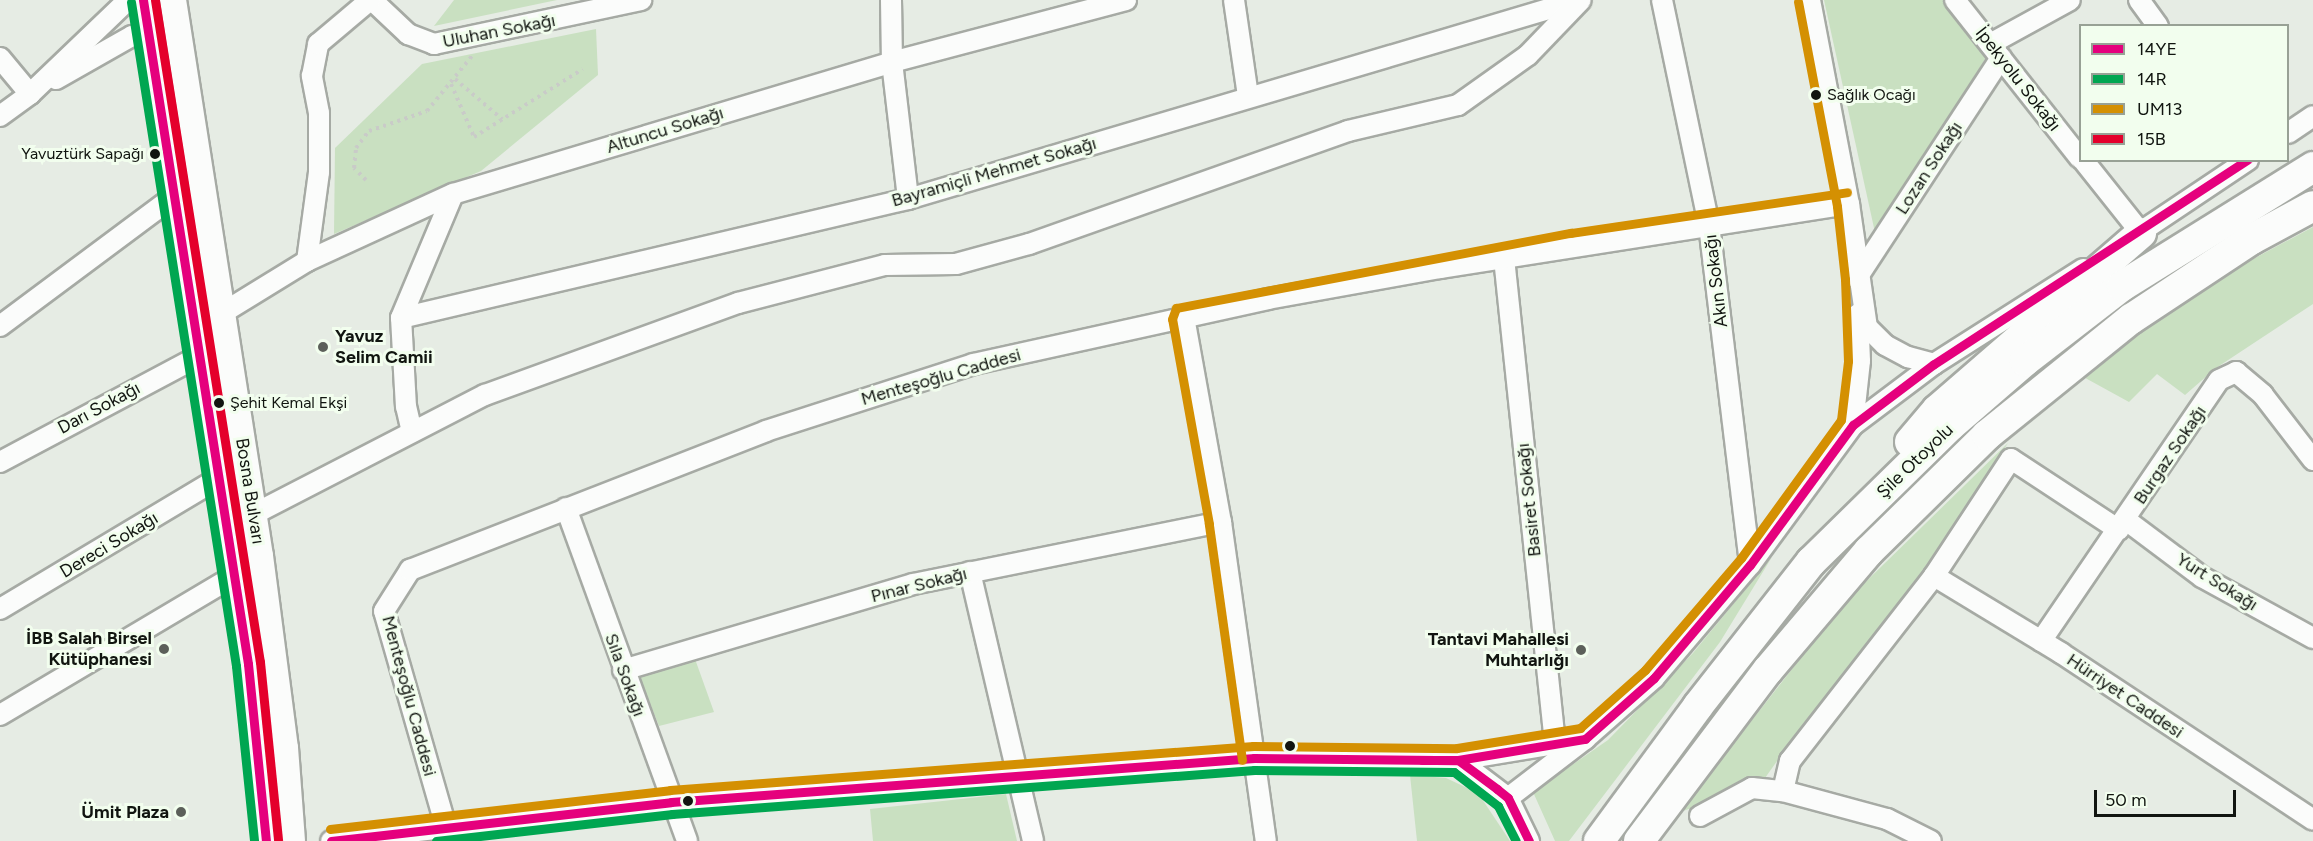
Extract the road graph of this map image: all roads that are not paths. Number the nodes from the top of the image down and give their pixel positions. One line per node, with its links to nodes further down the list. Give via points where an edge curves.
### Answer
1 (128, 0): 21 (street)
2 (143, 0): 17 (main road, Bosna Bulvarı)
3 (173, 0): 40 (main road, Bosna Bulvarı)
4 (371, 0): 15 (street, Uluhan Sokağı, via 408,34 434,44); 38 (street, via 318,44 312,76 319,113 319,172)
5 (640, 0): 15 (street, Uluhan Sokağı)
6 (891, 0): 20 (street)
7 (1126, 0): 20 (street, Altuncu Sokağı)
8 (1234, 0): 22 (street)
9 (1580, 0): 22 (street, Bayramiçli Mehmet Sokağı); 47 (street, via 1528,55 1458,105 1348,131 1029,244 956,264 885,265 738,303 485,395)
10 (1662, 0): 35 (street, Akın Sokağı)
11 (1810, 0): 33 (street)
12 (1955, 0): 18 (street, İpekyolu Sokağı)
13 (2070, 0): 18 (street, Lozan Sokağı)
14 (2139, 0): 16 (street)
15 (594, 6)
16 (2157, 24)
17 (148, 34): 21 (street, via 132,36); 31 (main road, Bosna Bulvarı)
18 (1996, 51): 26 (street, İpekyolu Sokağı); 39 (street, Lozan Sokağı)
19 (0, 58): 21 (street)
20 (892, 62): 30 (street, Altuncu Sokağı); 32 (street)
21 (30, 94): 23 (street)
22 (1248, 96): 32 (street, Bayramiçli Mehmet Sokağı)
23 (0, 116)
24 (2313, 116): 25 (street)
25 (2289, 132)
26 (2079, 155)
27 (2084, 162): 36 (street, İpekyolu Sokağı)
28 (2245, 162): 36 (street)
29 (2313, 167): 55 (highway, Şile Otoyolu, via 2122,286 2025,361 1950,426)
30 (453, 194): 38 (street, Altuncu Sokağı); 42 (street)
31 (173, 197): 43 (street); 44 (main road, Bosna Bulvarı)
32 (908, 199): 42 (street, Bayramiçli Mehmet Sokağı)
33 (1849, 204): 35 (street, Menteşoğlu Caddesi); 39 (street)
34 (2313, 206): 84 (highway, Şile Otoyolu, via 2252,239 2132,319 1987,435 1869,551 1768,670)
35 (1709, 225): 37 (street, Menteşoğlu Caddesi); 56 (street, Akın Sokağı)
36 (2140, 233): 45 (street); 55 (highway, via 1937,410)
37 (1504, 258): 41 (street, Menteşoğlu Caddesi); 66 (street, Basiret Sokağı)
38 (307, 261): 40 (street, Altuncu Sokağı)
39 (1857, 278): 45 (street, via 1867,327 1885,345); 46 (street, via 1860,361)
40 (224, 312): 52 (main road, Bosna Bulvarı)
41 (1184, 317): 51 (street, Menteşoğlu Caddesi, via 973,364 766,431); 53 (street)
42 (401, 318): 47 (street, via 406,407)
43 (0, 326)
44 (200, 356): 49 (street, Darı Sokağı); 50 (main road, Bosna Bulvarı)
45 (1934, 364): 46 (street)
46 (1853, 425): 56 (street)
47 (412, 432): 52 (street)
48 (2313, 460): 54 (street, Burgaz Sokağı, via 2263,395 2236,372 2219,380)
49 (0, 462)
50 (217, 479): 58 (main road, Bosna Bulvarı); 60 (street, Dereci Sokağı)
51 (566, 508): 63 (street, Sıla Sokağı); 75 (street, Menteşoğlu Caddesi, via 410,570 384,611)
52 (254, 514): 78 (main road, Bosna Bulvarı, via 285,748)
53 (1221, 522): 57 (street, Pınar Sokağı); 67 (street)
54 (2122, 525): 59 (street, Yurt Sokağı, via 2011,459); 61 (street, Yurt Sokağı, via 2202,577); 62 (street, Burgaz Sokağı)
55 (1811, 562): 83 (highway, Şile Otoyolu)
56 (1750, 565): 65 (street, via 1654,678)
57 (970, 572): 63 (street, Pınar Sokağı); 69 (street)
58 (234, 576): 64 (street); 77 (main road, Bosna Bulvarı)
59 (1934, 576): 62 (street, Hürriyet Caddesi); 70 (street, via 1790,761)
60 (0, 609)
61 (2313, 638)
62 (2041, 641): 74 (street, Hürriyet Caddesi)
63 (623, 670): 72 (street, Sıla Sokağı)
64 (0, 715)
65 (1586, 739): 66 (street); 71 (street)
66 (1555, 742): 68 (street)
67 (1254, 758): 68 (street); 69 (street); 82 (street)
68 (1458, 760): 71 (street)
69 (1019, 777): 72 (street); 81 (street)
70 (1783, 791): 73 (street, via 1752,788); 85 (street, via 1887,819)
71 (1508, 798): 76 (street)
72 (671, 802): 75 (street); 80 (street, Sıla Sokağı)
73 (1700, 816)
74 (2313, 820)
75 (447, 833): 79 (street)
76 (1527, 837)
77 (266, 841)
78 (292, 841)
79 (331, 841)
80 (687, 841)
81 (1033, 841)
82 (1266, 841)
83 (1599, 841)
84 (1639, 841)
85 (1931, 841)

